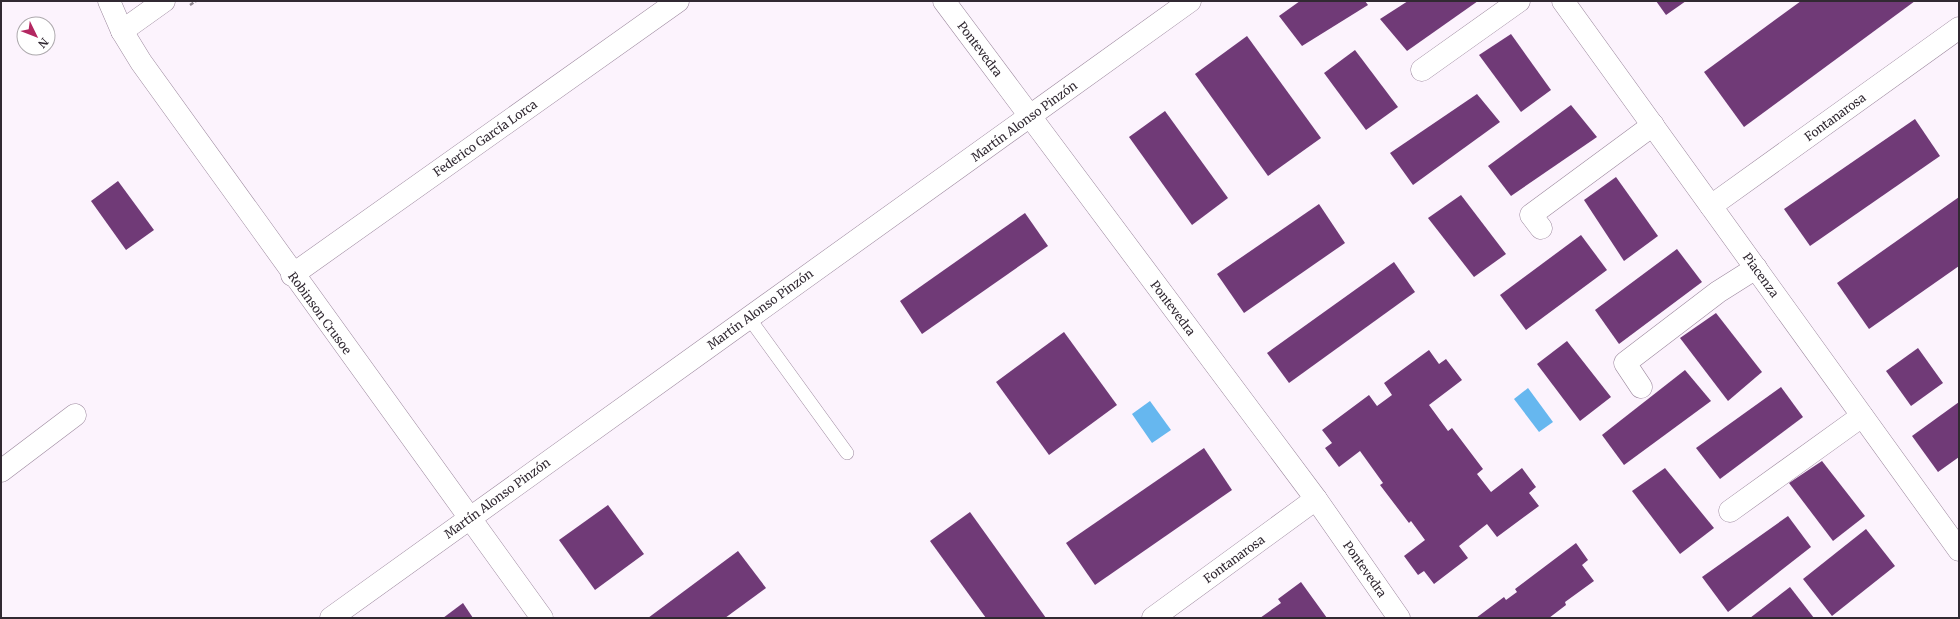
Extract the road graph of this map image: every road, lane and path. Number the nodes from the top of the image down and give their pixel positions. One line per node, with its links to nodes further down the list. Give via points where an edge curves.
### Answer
1 (109, 1): 9 (street, Robinson Crusoe)
2 (164, 1): 9 (street)
3 (678, 1): 16 (street, Federico García Lorca)
4 (944, 1): 11 (street, Pontevedra)
5 (1190, 1): 11 (street, Martín Alonso Pinzón)
6 (1519, 1): 10 (street)
7 (1563, 1): 12 (street, Piacenza)
8 (1959, 28): 13 (street, Fontanarosa)
9 (122, 31): 16 (street, Robinson Crusoe, via 141,62)
10 (1422, 70)
11 (1030, 116): 17 (street, Martín Alonso Pinzón); 23 (street, Pontevedra)
12 (1653, 125): 13 (street, Piacenza); 14 (street, via 1531,215)
13 (1711, 206): 15 (street, Piacenza)
14 (1541, 228)
15 (1756, 268): 18 (street, via 1718,292 1625,363); 20 (street, Piacenza)
16 (292, 275): 25 (street, Robinson Crusoe)
17 (749, 318): 21 (lane); 25 (street, Martín Alonso Pinzón)
18 (1641, 387)
19 (75, 415): 22 (street)
20 (1862, 416): 24 (street); 26 (street, Piacenza)
21 (847, 453)
22 (1, 471)
23 (1316, 499): 29 (street, Fontanarosa); 30 (street, Pontevedra)
24 (1730, 511)
25 (469, 518): 27 (street, Martín Alonso Pinzón); 28 (street, Robinson Crusoe)
26 (1959, 550)
27 (331, 618)
28 (542, 618)
29 (1153, 618)
30 (1400, 618)

